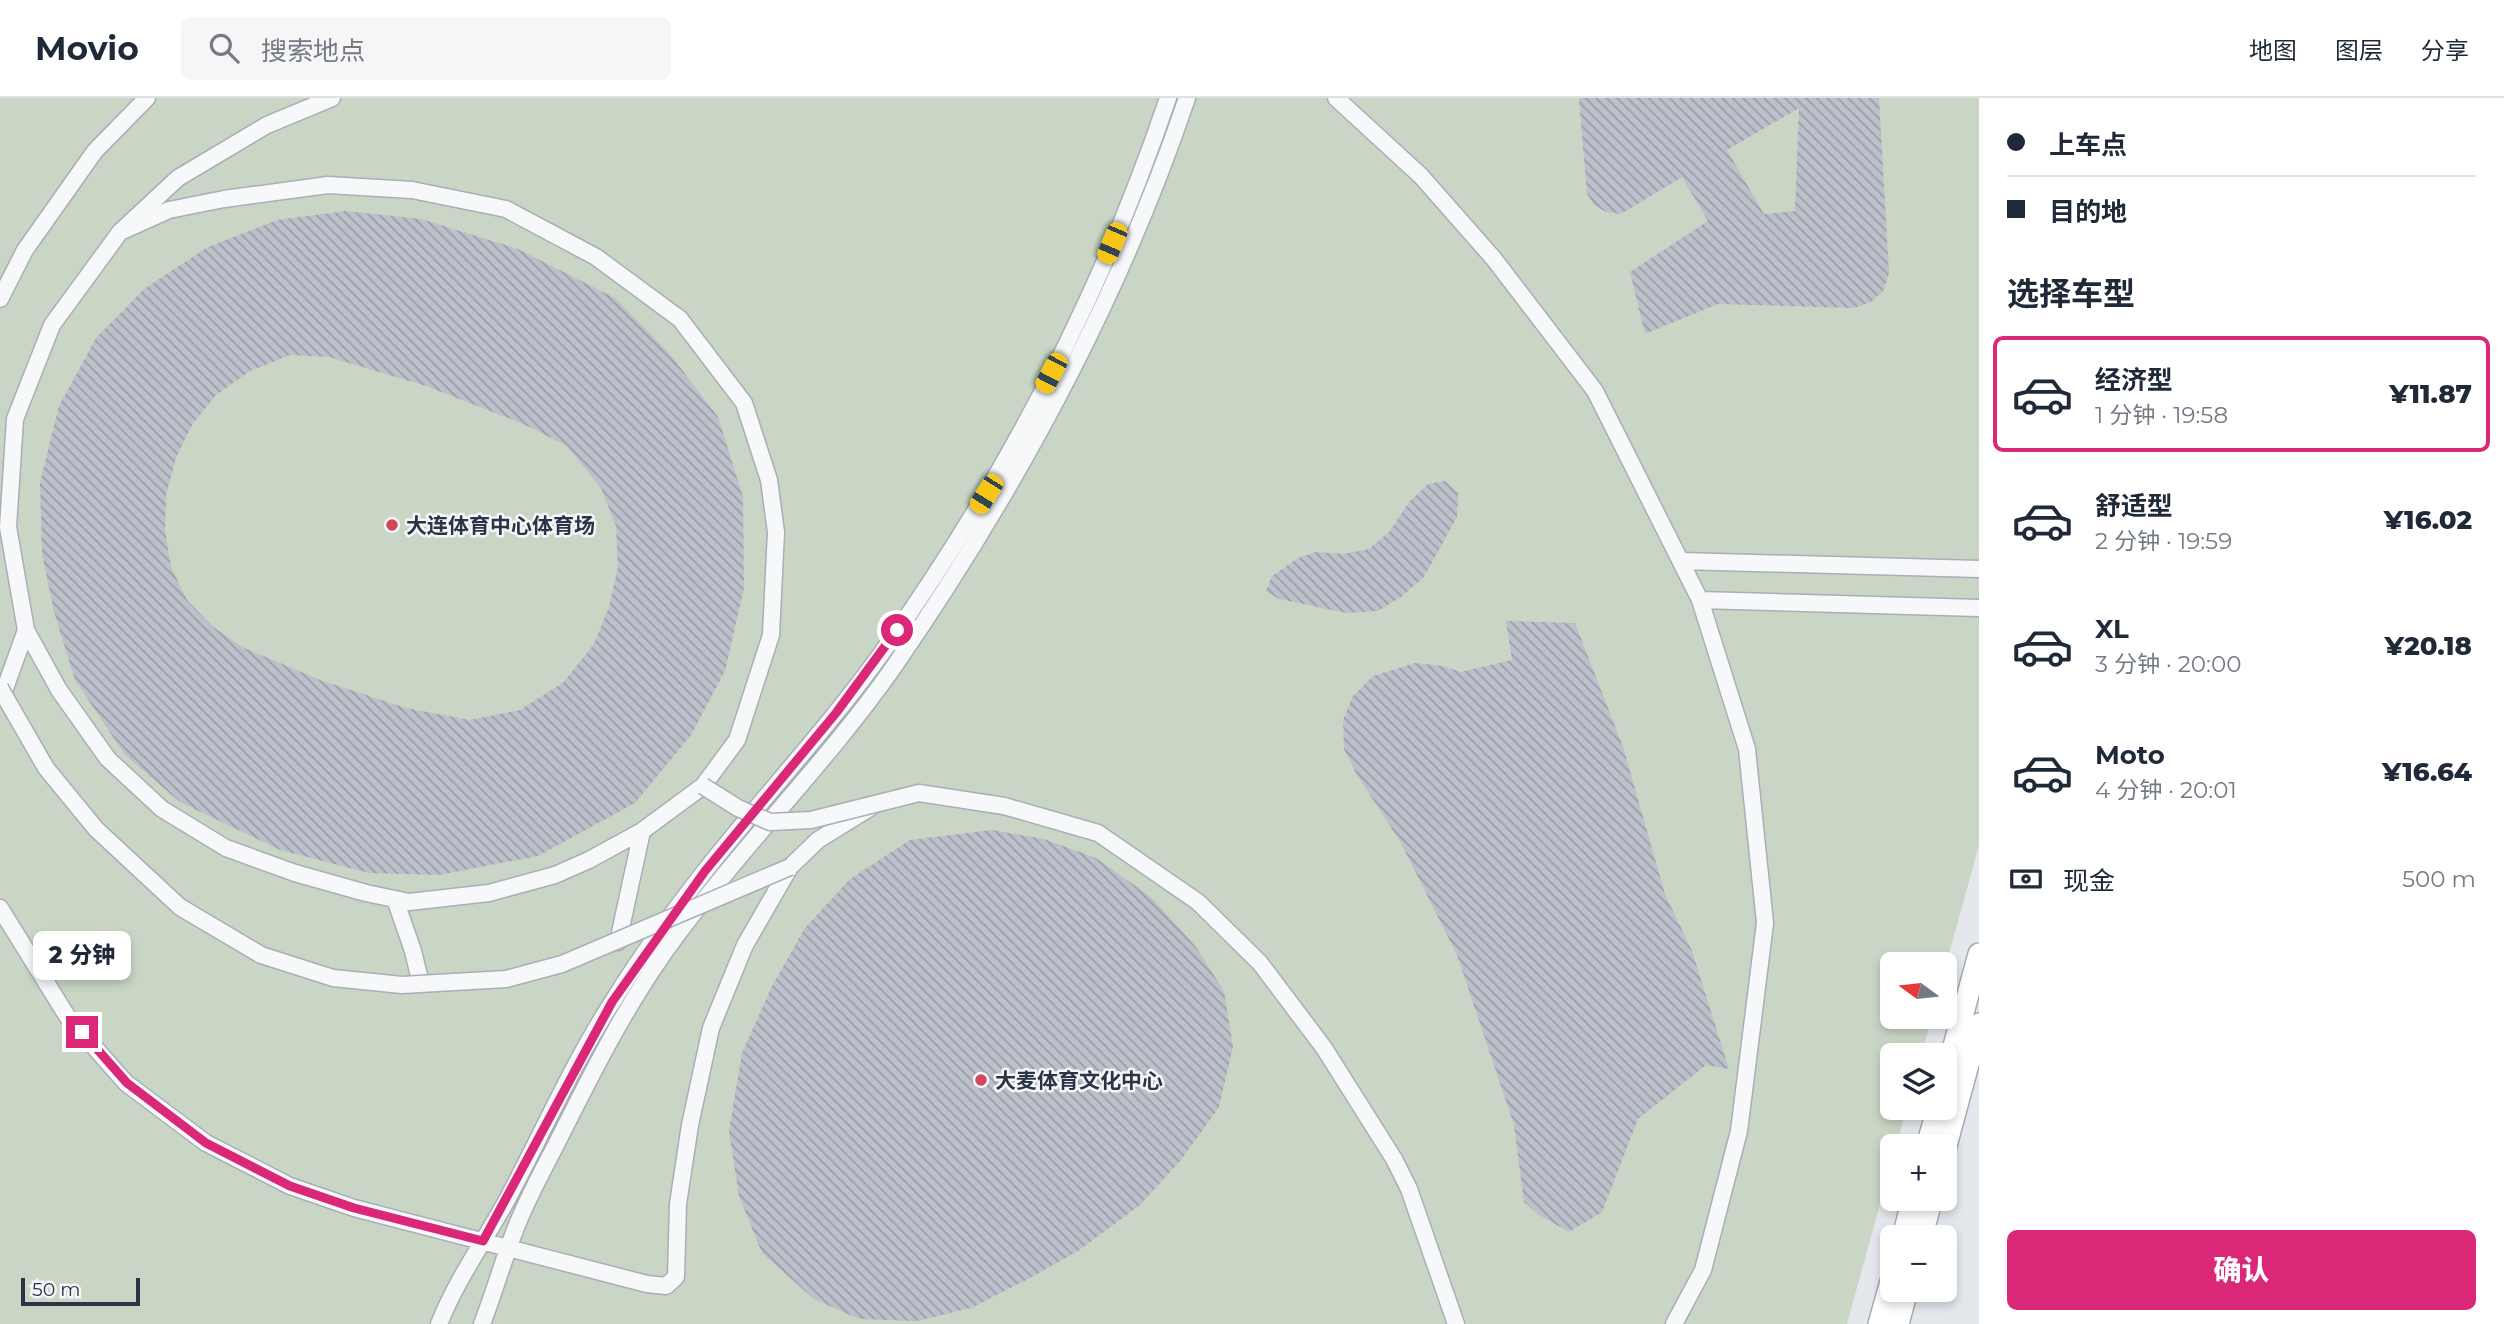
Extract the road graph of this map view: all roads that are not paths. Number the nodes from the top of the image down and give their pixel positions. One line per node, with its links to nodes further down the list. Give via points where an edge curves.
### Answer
1 (147, 98): 7 (street, via 95,151 25,250)
2 (332, 98): 6 (street, via 267,125 177,178)
3 (1168, 98): 26 (street, via 1132,197 1073,331 986,494 884,649 705,871 612,1002)
4 (1187, 98): 27 (street, via 1088,343 1001,503 890,672 676,937 625,1014)
5 (1336, 98): 8 (street, via 1421,176 1494,259 1595,391)
6 (120, 232): 12 (street, via 52,325 15,419 8,527); 14 (street, via 169,210 224,199 328,185 412,190 506,209 596,257 680,318 744,403 769,481 776,531 771,635 737,740)
7 (0, 299)
8 (1682, 561): 9 (street); 10 (street)
9 (1979, 569)
10 (1700, 600): 11 (street); 33 (street, via 1748,749 1765,923 1739,1131 1703,1270)
11 (1979, 608)
12 (26, 630): 13 (street); 18 (street, via 59,690 108,760 162,809 226,848 295,873)
13 (2, 691): 22 (street, bridge, via 46,768 96,829 180,906 261,954 333,978)
14 (703, 786): 15 (street, bridge, via 770,822 811,820); 16 (street)
15 (876, 805): 17 (street, bridge, via 818,840); 32 (street, bridge, via 919,793 1004,806 1098,832 1198,902 1260,963 1324,1048 1394,1159)
16 (642, 831): 18 (street, via 555,874 502,890 409,902); 20 (street)
17 (790, 867): 20 (street, bridge); 27 (street, via 745,945 711,1028 678,1204 676,1277 666,1286 635,1281)
18 (395, 899): 22 (street)
19 (0, 908): 26 (street, via 67,1016 127,1083 206,1143 290,1186 354,1208)
20 (618, 942): 22 (street, bridge, via 506,979)
21 (1979, 954): 24 (main road)
22 (421, 984)
23 (1979, 1024): 25 (main road)
24 (1955, 1043)
25 (1949, 1134)
26 (483, 1241): 27 (street); 30 (street)
27 (509, 1247): 31 (street)
28 (1885, 1302): 34 (main road)
29 (1904, 1302): 35 (main road)
30 (439, 1324)
31 (482, 1324)
32 (1456, 1324)
33 (1674, 1324)
34 (1879, 1324)
35 (1898, 1324)

